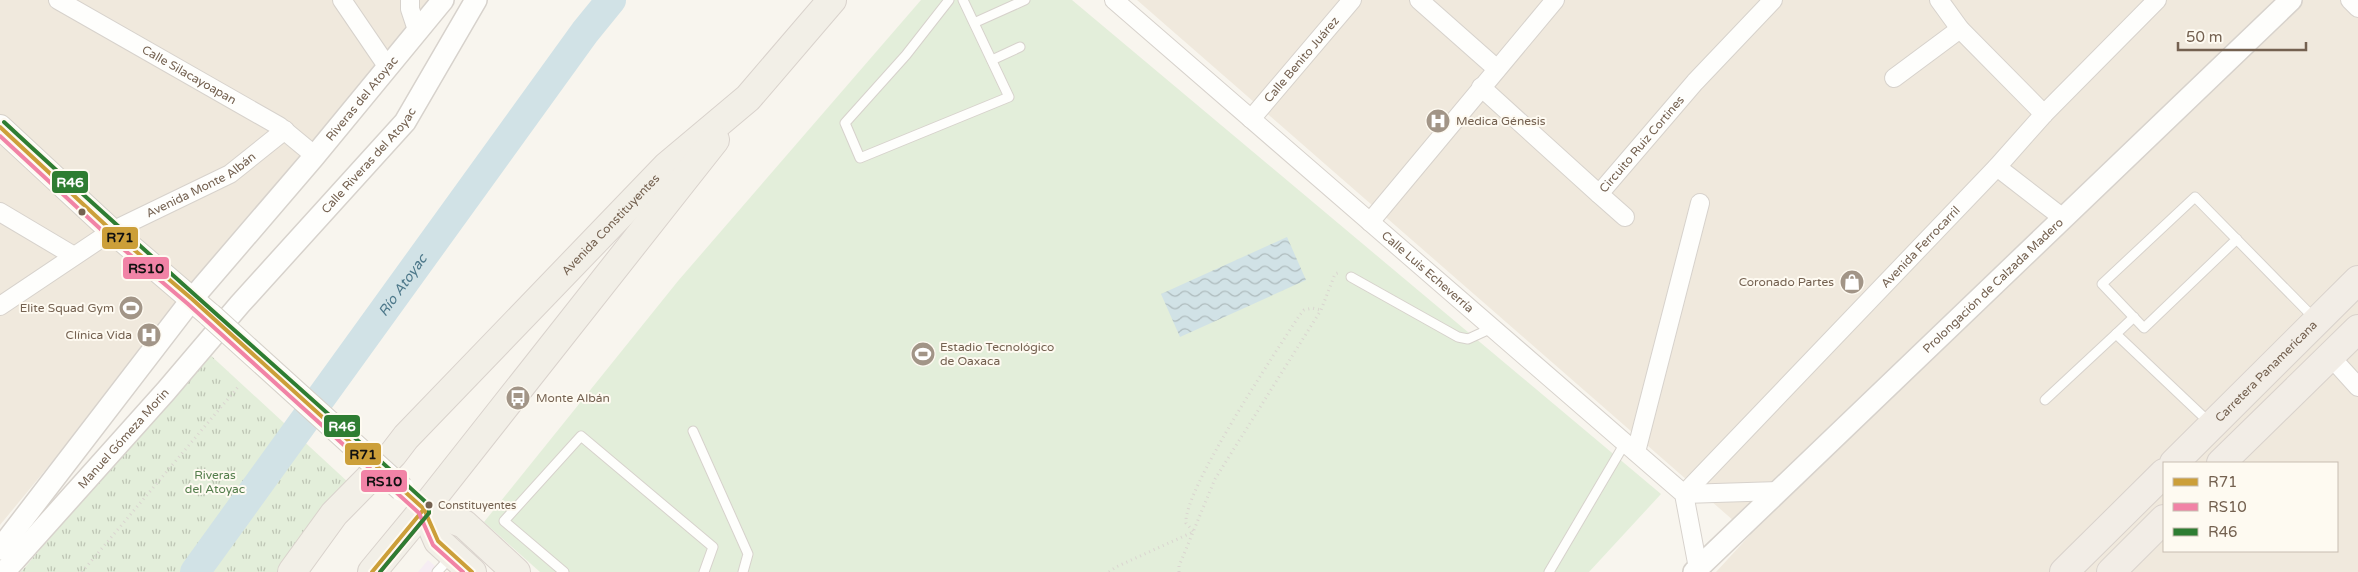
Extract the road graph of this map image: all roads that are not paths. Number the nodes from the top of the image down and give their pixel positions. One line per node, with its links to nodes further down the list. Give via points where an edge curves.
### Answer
1 (58, 0): 33 (street, Calle Silacayoapan)
2 (342, 0): 25 (street)
3 (410, 0): 22 (street)
4 (443, 0): 22 (street, Riveras del Atoyac)
5 (476, 0): 48 (street, Calle Riveras del Atoyac, via 404,122)
6 (832, 0): 29 (main road, Avenida Constituyentes)
7 (949, 0): 24 (lane, via 906,55 845,123 860,158 1009,97)
8 (963, 0): 20 (lane)
9 (1025, 0): 20 (lane)
10 (1352, 0): 31 (street, Calle Benito Juárez)
11 (1419, 0): 26 (street)
12 (1555, 0): 26 (street)
13 (1773, 0): 36 (street, Circuito Ruiz Cortines, via 1695,82)
14 (1939, 0): 21 (street)
15 (2157, 0): 30 (street, Avenida Ferrocarril)
16 (2291, 0): 40 (street, Prolongación de Calzada Madero)
17 (2350, 0): 19 (street)
18 (1116, 1): 31 (street, Calle Luis Echeverría)
19 (2358, 8)
20 (976, 22): 24 (lane)
21 (1960, 29): 27 (street); 30 (street)
22 (416, 30): 25 (street, Riveras del Atoyac)
23 (1020, 47): 24 (lane)
24 (992, 60)
25 (387, 66): 34 (street, Riveras del Atoyac)
26 (1497, 68): 28 (street)
27 (1894, 78)
28 (1481, 87): 36 (street, Circuito Ruiz Cortines); 41 (street)
29 (748, 98): 66 (main road); 73 (main road, Avenida Constituyentes, via 666,166 334,514)
30 (2044, 114): 35 (street, Avenida Ferrocarril)
31 (1251, 119): 41 (street, Calle Luis Echeverría)
32 (0, 127): 42 (main road)
33 (285, 130): 34 (street, Calle Silacayoapan); 42 (street, Avenida Monte Albán, via 230,174)
34 (313, 158): 47 (street, Riveras del Atoyac)
35 (1997, 167): 40 (street); 65 (street, Avenida Ferrocarril)
36 (1599, 194): 39 (street)
37 (1700, 203): 60 (street)
38 (0, 212): 44 (street)
39 (1625, 217)
40 (2063, 218): 64 (street, Prolongación de Calzada Madero)
41 (1370, 222): 52 (street, Calle Luis Echeverría)
42 (112, 231): 44 (street, Avenida Monte Albán); 47 (main road)
43 (2237, 240): 50 (lane, via 2144,328); 50 (lane, via 2195,197 2102,284); 51 (lane)
44 (74, 256): 49 (street, Avenida Monte Albán)
45 (1351, 277): 52 (lane, via 1458,337 1468,339)
46 (2358, 280): 51 (highway, Carretera Panamericana)
47 (192, 299): 66 (main road, bridge); 68 (street, Riveras del Atoyac)
48 (240, 304): 72 (street, Manuel Gómeza Morin)
49 (0, 306)
50 (2134, 317): 54 (lane)
51 (2317, 321): 58 (highway, Carretera Panamericana)
52 (1492, 328): 60 (street, Calle Luis Echeverría)
53 (2358, 329): 55 (highway)
54 (2116, 334): 57 (lane); 58 (lane)
55 (2330, 356): 56 (street); 62 (highway)
56 (2358, 387)
57 (2044, 400)
58 (2212, 425): 61 (highway, Carretera Panamericana)
59 (693, 431): 78 (lane, via 748,554)
60 (1630, 448): 65 (street, Calle Luis Echeverría); 79 (lane)
61 (2175, 462)
62 (2222, 462)
63 (2163, 474): 80 (highway)
64 (1778, 491): 65 (street); 71 (street, Prolongación de Calzada Madero)
65 (1684, 494): 71 (street)
66 (424, 509): 69 (main road, via 438,541); 74 (main road); 75 (main road, via 464,524)
67 (2163, 520): 70 (highway)
68 (0, 549)
69 (454, 566)
70 (2120, 569)
71 (1696, 570)
72 (4, 572)
73 (292, 572)
74 (372, 572)
75 (516, 572)
76 (564, 572): 77 (lane, via 504,521 581,436 713,547)
77 (704, 572)
78 (743, 572)
79 (1549, 572)
80 (2064, 572)

